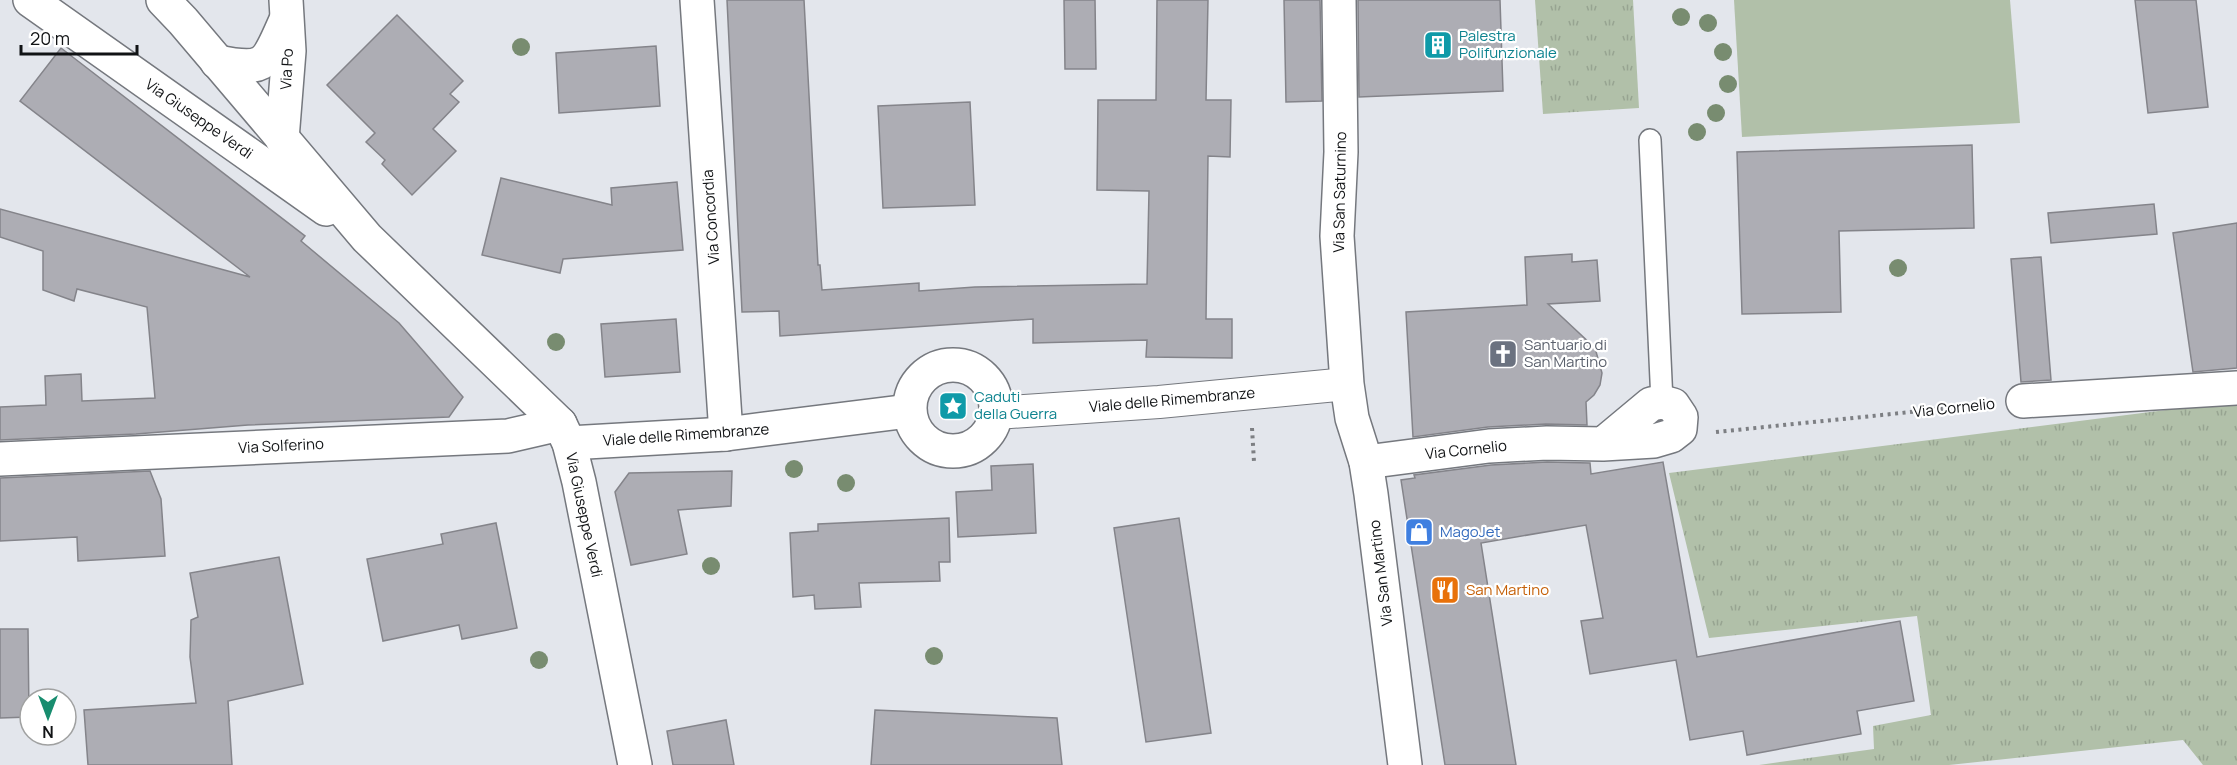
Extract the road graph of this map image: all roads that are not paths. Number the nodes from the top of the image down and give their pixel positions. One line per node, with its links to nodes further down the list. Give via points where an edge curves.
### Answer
1 (30, 0): 9 (street, Via Giuseppe Verdi)
2 (163, 0): 6 (street, Via Giuseppe Verdi)
3 (697, 0): 17 (street, Via Concordia)
4 (1339, 0): 10 (street, Via San Saturnino, via 1341,152 1337,236)
5 (286, 9): 6 (street, via 266,60 255,67); 7 (street, Via Po, via 289,51)
6 (217, 62): 7 (street, Via Giuseppe Verdi)
7 (282, 139): 9 (street, Via Giuseppe Verdi)
8 (1650, 140): 13 (lane)
9 (367, 238): 16 (street, Via Giuseppe Verdi)
10 (1347, 384): 15 (street, Viale delle Rimembranze); 20 (street, Via San Martino, via 1352,418)
11 (2237, 388): 12 (street)
12 (2023, 400)
13 (1662, 402): 18 (street, via 1651,404); 18 (street, Via Cornelio, via 1673,405 1681,417 1680,429 1671,436)
14 (909, 411): 15 (street, via 921,437 945,451 973,447 984,438); 15 (street, via 911,397 926,374 953,365 980,374 995,398); 17 (street, Viale delle Rimembranze)
15 (996, 413)
16 (565, 434): 17 (street, Viale delle Rimembranze); 19 (street, Via Solferino); 21 (street, Via Giuseppe Verdi, via 579,482)
17 (726, 434)
18 (1603, 444): 20 (street, Via Cornelio, via 1489,446)
19 (0, 459)
20 (1366, 462): 22 (street, Via San Martino)
21 (635, 765)
22 (1405, 765)

